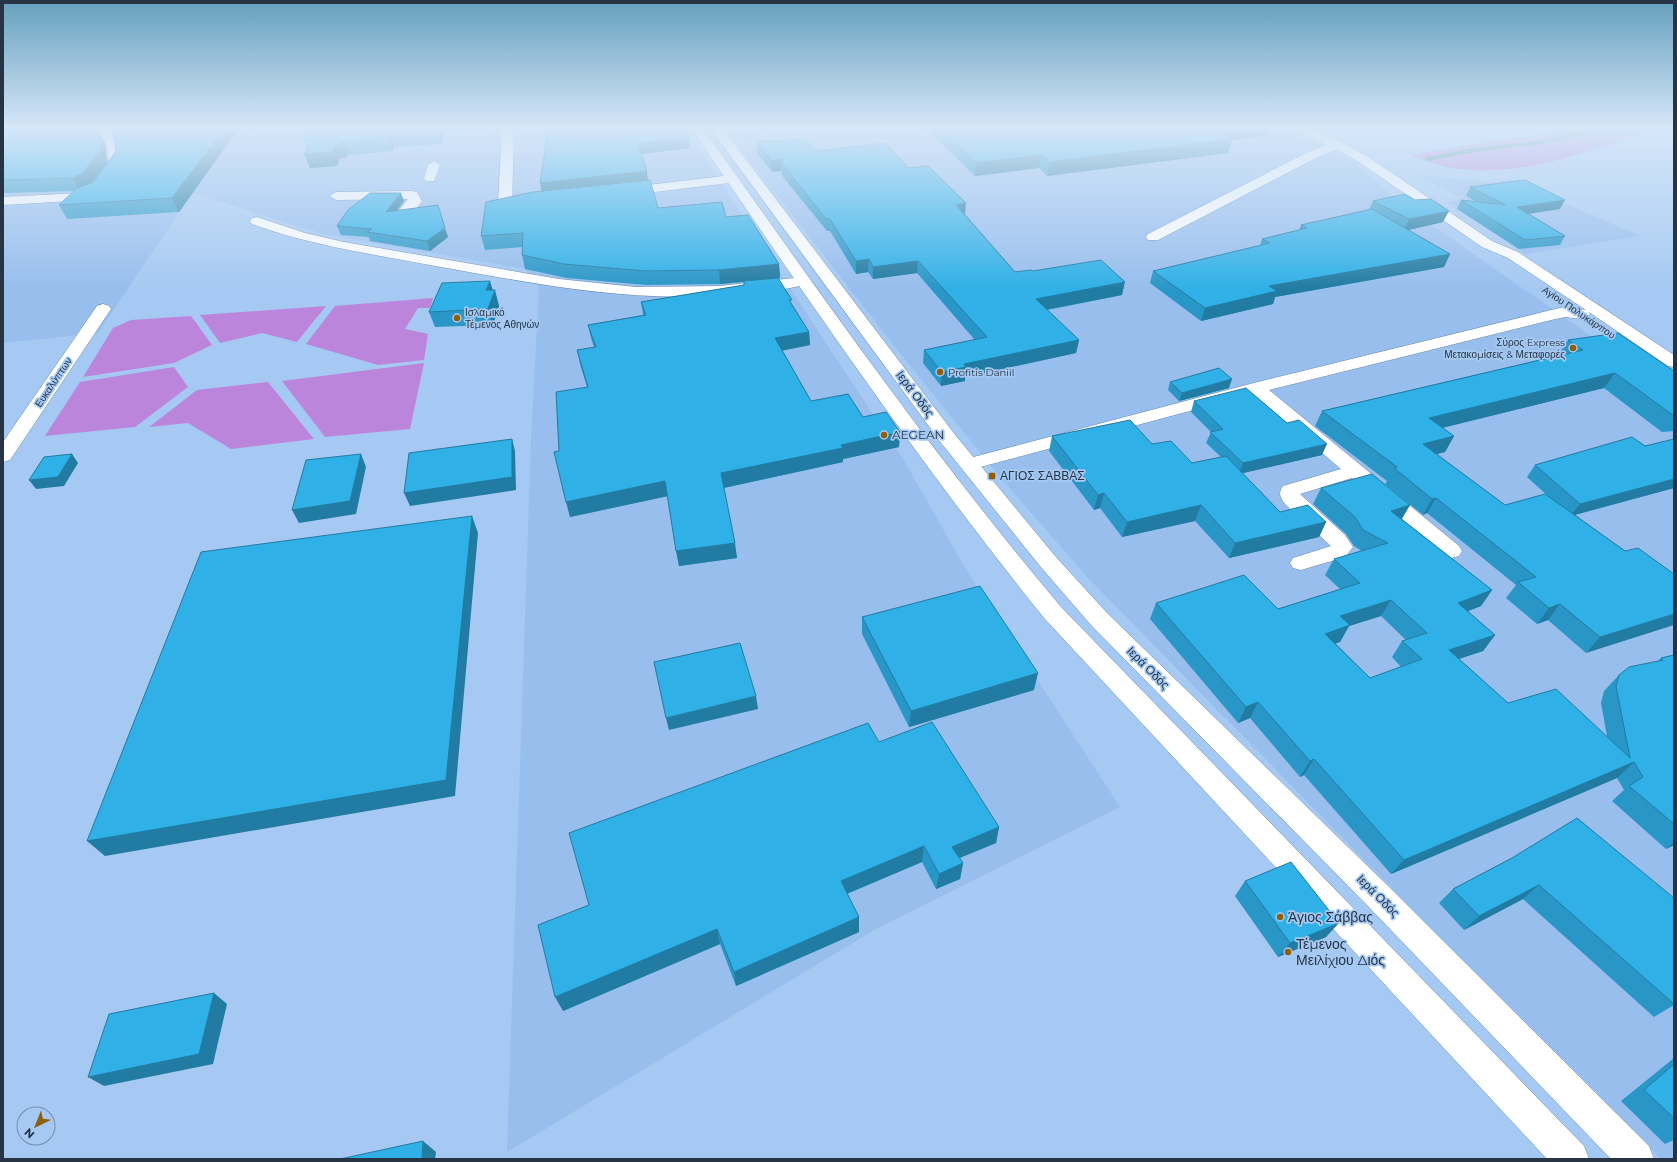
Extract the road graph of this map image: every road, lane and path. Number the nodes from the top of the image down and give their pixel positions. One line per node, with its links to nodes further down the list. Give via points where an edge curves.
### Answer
1 (101, 182): 10 (main road, via 95,191 82,197)
2 (506, 182): 12 (main road)
3 (706, 182): 8 (main road)
4 (735, 182): 18 (main road, Ιερά Οδός)
5 (756, 182): 25 (main road, Ιερά Οδός)
6 (1259, 182): 16 (main road)
7 (1397, 182): 17 (main road, Αγίου Πολυκάρπου)
8 (607, 194)
9 (336, 196): 14 (main road, via 364,189 412,195 415,201)
10 (3, 201)
11 (520, 203): 12 (main road)
12 (505, 205): 13 (main road)
13 (490, 209)
14 (404, 213)
15 (257, 222): 18 (main road, via 293,235 338,245 562,284 606,289 636,292 699,292 756,289)
16 (1153, 237)
17 (1487, 244): 20 (main road, Αγίου Πολυκάρπου, via 1496,256); 21 (main road, Αγίου Πολυκάρπου, via 1513,255)
18 (804, 282): 29 (main road, Ιερά Οδός, via 963,501 1053,613)
19 (104, 309): 24 (main road, Ευκαλύπτων)
20 (1582, 314): 22 (main road, Αγίου Πολυκάρπου); 23 (main road, via 1565,312 1551,315)
21 (1674, 362)
22 (1674, 377)
23 (1256, 388): 25 (main road); 26 (main road)
24 (3, 456)
25 (969, 464): 30 (main road, Ιερά Οδός, via 1017,525 1099,619 1376,894)
26 (1355, 471): 27 (main road); 28 (main road, via 1290,490 1292,500 1338,540 1342,547 1337,552)
27 (1451, 551)
28 (1301, 563)
29 (1571, 1159)
30 (1636, 1159)

